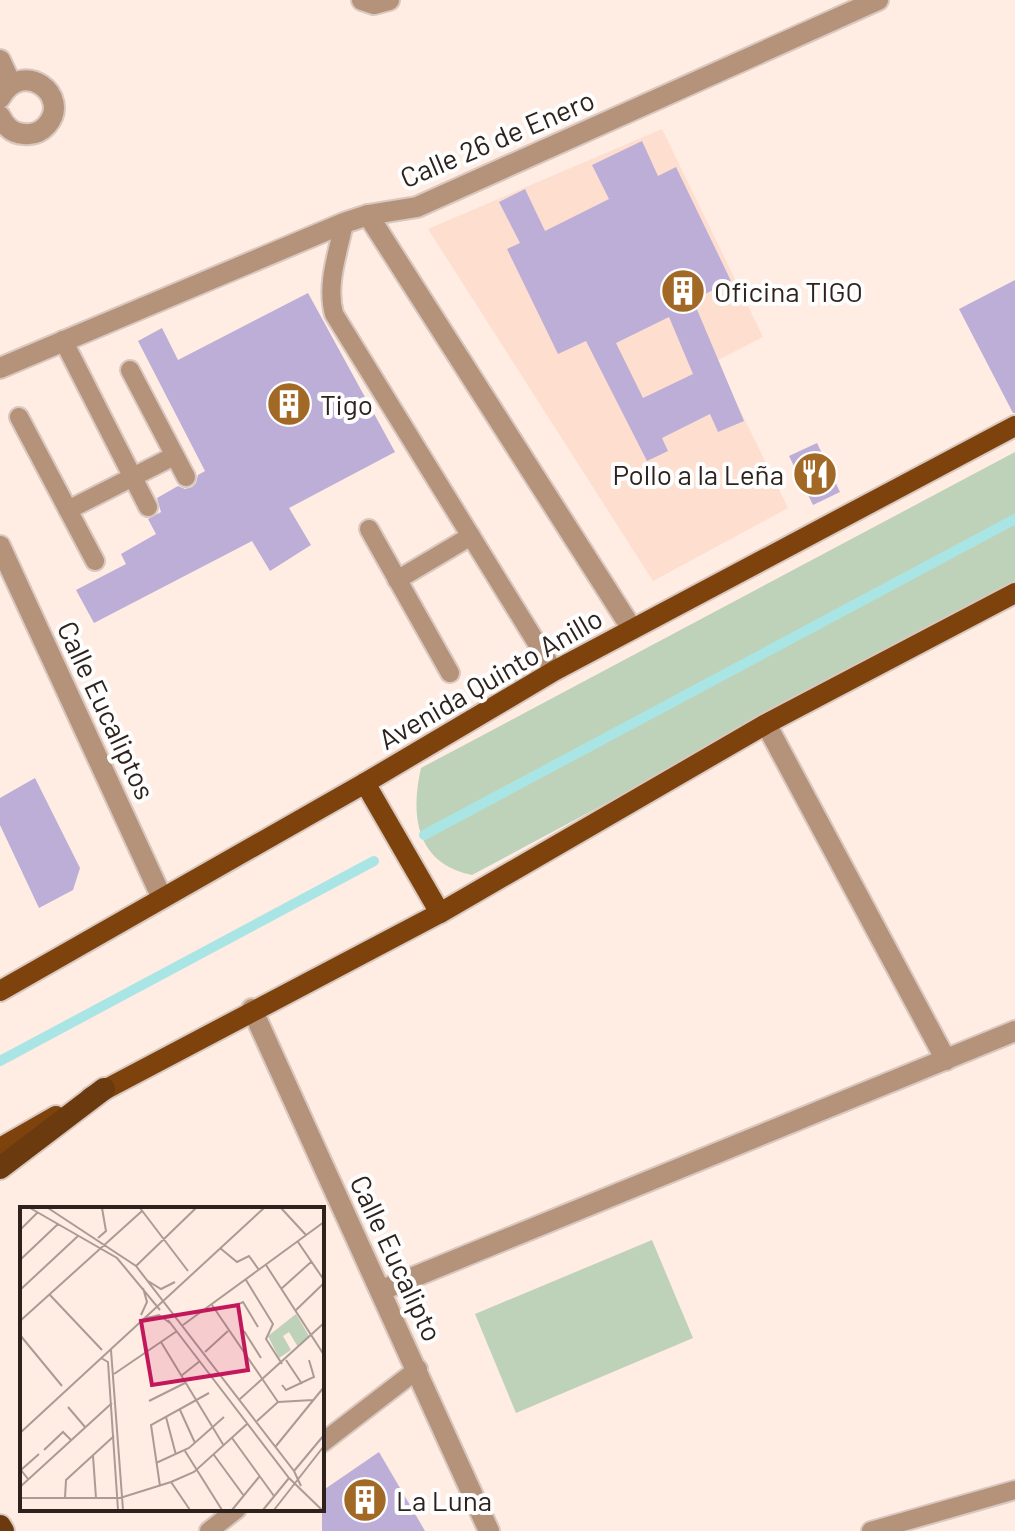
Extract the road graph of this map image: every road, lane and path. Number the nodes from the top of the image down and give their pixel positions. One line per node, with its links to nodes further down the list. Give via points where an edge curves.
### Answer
1 (362, 0): 2 (street)
2 (389, 0)
3 (878, 0): 7 (street, Calle 26 de Enero, via 417,207)
4 (0, 60): 5 (street)
5 (6, 91): 6 (street, via 28,80 45,87 53,103 50,121 28,135 11,131)
6 (0, 116)
7 (368, 215): 8 (street, Calle 26 de Enero); 25 (street)
8 (344, 223): 9 (street, Calle 26 de Enero); 20 (lane, via 329,297 334,314)
9 (63, 340): 10 (street, Calle 26 de Enero); 15 (lane)
10 (0, 368)
11 (130, 370): 14 (lane)
12 (19, 417): 18 (lane)
13 (1015, 426): 25 (main road, Avenida Quinto Anillo)
14 (174, 456): 15 (lane); 16 (lane)
15 (133, 477): 17 (lane); 18 (lane)
16 (186, 477)
17 (148, 507)
18 (68, 510): 22 (lane)
19 (369, 529): 23 (lane)
20 (471, 536): 23 (lane); 26 (lane)
21 (0, 546): 30 (street, Calle Eucaliptos)
22 (95, 561)
23 (397, 580): 27 (lane)
24 (1015, 593): 28 (main road)
25 (632, 629): 26 (main road, Avenida Quinto Anillo)
26 (554, 671): 29 (main road, Avenida Quinto Anillo)
27 (450, 673)
28 (766, 724): 31 (main road); 35 (street)
29 (365, 783): 30 (main road, Avenida Quinto Anillo); 31 (main road)
30 (162, 898): 32 (main road, Avenida Quinto Anillo)
31 (440, 913): 33 (main road)
32 (0, 991)
33 (252, 1009): 36 (main road); 39 (street, Calle Eucalipto)
34 (1015, 1031): 35 (street)
35 (946, 1060): 39 (street)
36 (104, 1089): 37 (main road); 38 (highway)
37 (0, 1148)
38 (0, 1168)
39 (382, 1290): 40 (street, Calle Eucalipto)
40 (418, 1369): 41 (lane); 46 (street, Calle Eucalipto)
41 (324, 1441)
42 (1015, 1490): 44 (lane)
43 (234, 1511): 45 (lane)
44 (939, 1512): 47 (lane); 48 (lane)
45 (209, 1531)
46 (489, 1531)
47 (871, 1531)
48 (943, 1531)

